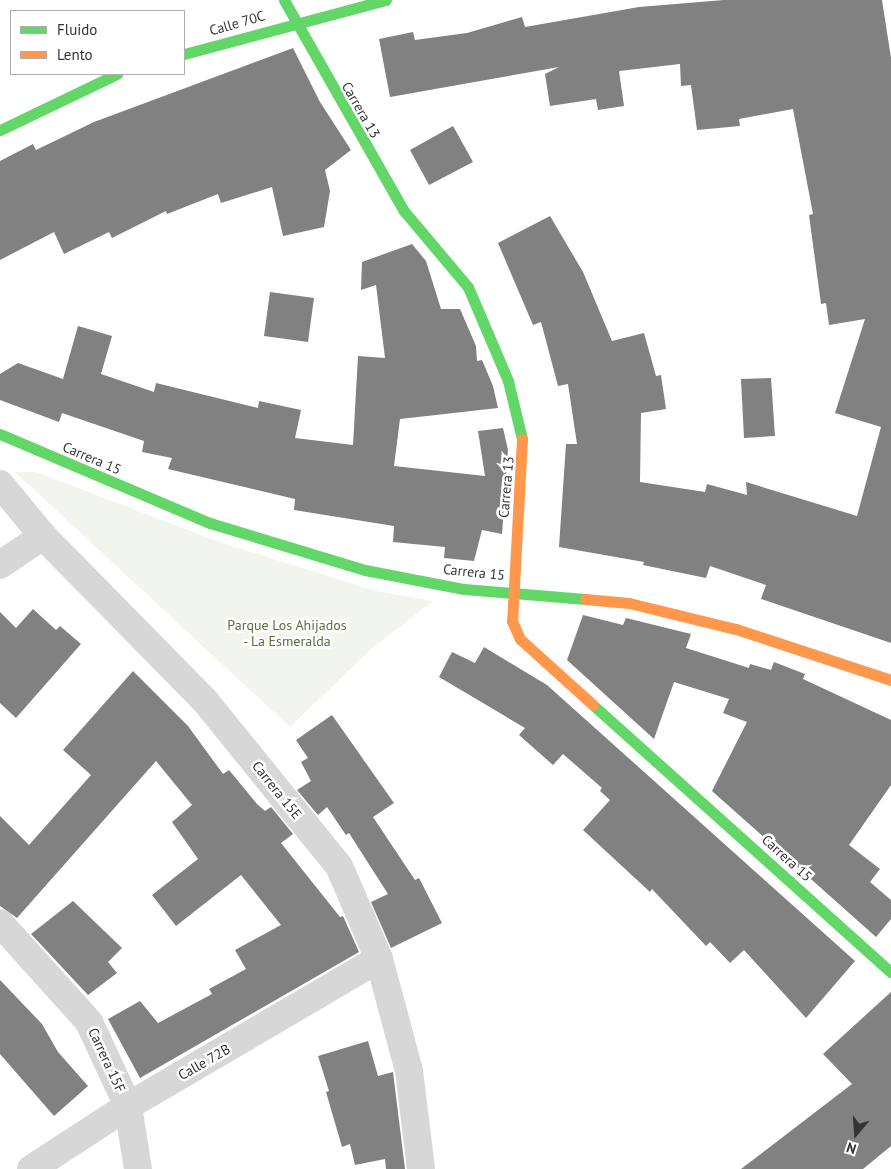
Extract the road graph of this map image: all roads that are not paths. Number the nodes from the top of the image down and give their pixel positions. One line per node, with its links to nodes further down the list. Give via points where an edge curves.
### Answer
1 (284, 0): 3 (street, Carrera 13)
2 (386, 0): 3 (street, Calle 70C)
3 (295, 22): 4 (street, Calle 70C); 11 (street, Carrera 13, via 404,210 468,287 508,381 524,449)
4 (185, 54)
5 (115, 75): 6 (street)
6 (0, 130)
7 (0, 434): 11 (street, Carrera 15, via 210,524 365,570 464,589)
8 (0, 484): 9 (street, Carrera 15E)
9 (44, 536): 10 (street); 14 (street, Carrera 15E, via 206,702 339,866)
10 (0, 565)
11 (512, 591): 12 (street, via 629,603 736,629); 15 (street, Carrera 15, via 512,621 520,639)
12 (891, 680)
13 (0, 923): 16 (street, Carrera 15F, via 89,1022)
14 (379, 959): 16 (street, Calle 72B); 19 (street, Carrera 15E, via 409,1071)
15 (891, 972)
16 (128, 1106): 17 (street, Calle 72B); 18 (street, Carrera 15F)
17 (31, 1169)
18 (138, 1169)
19 (421, 1169)

